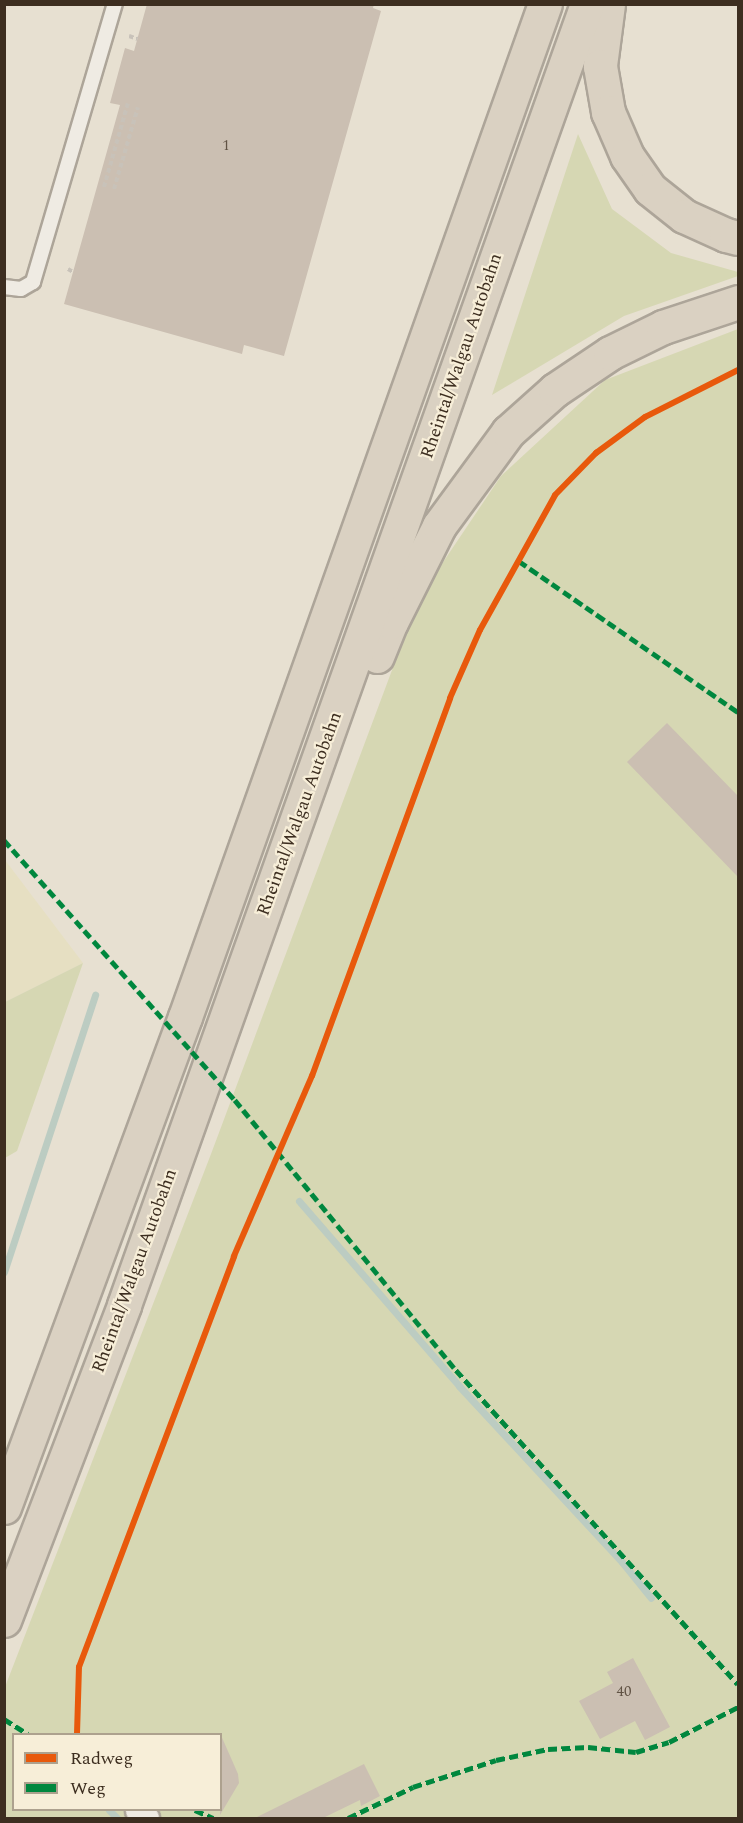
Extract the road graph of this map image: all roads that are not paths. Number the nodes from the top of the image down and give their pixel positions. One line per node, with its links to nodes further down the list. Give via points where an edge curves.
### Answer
1 (115, 4): 6 (lane, via 33,282 21,289)
2 (545, 4): 9 (highway, via 185,1017)
3 (587, 4): 8 (highway, Rheintal/Walgau Autobahn)
4 (608, 4): 5 (highway, via 600,66 608,112 627,156 651,189 684,216)
5 (738, 238)
6 (4, 287)
7 (738, 302): 8 (highway, via 663,327 610,353 555,390 508,432 439,526 391,622 357,707)
8 (320, 755): 10 (highway, Rheintal/Walgau Autobahn, via 124,1305)
9 (4, 1507)
10 (4, 1620)

